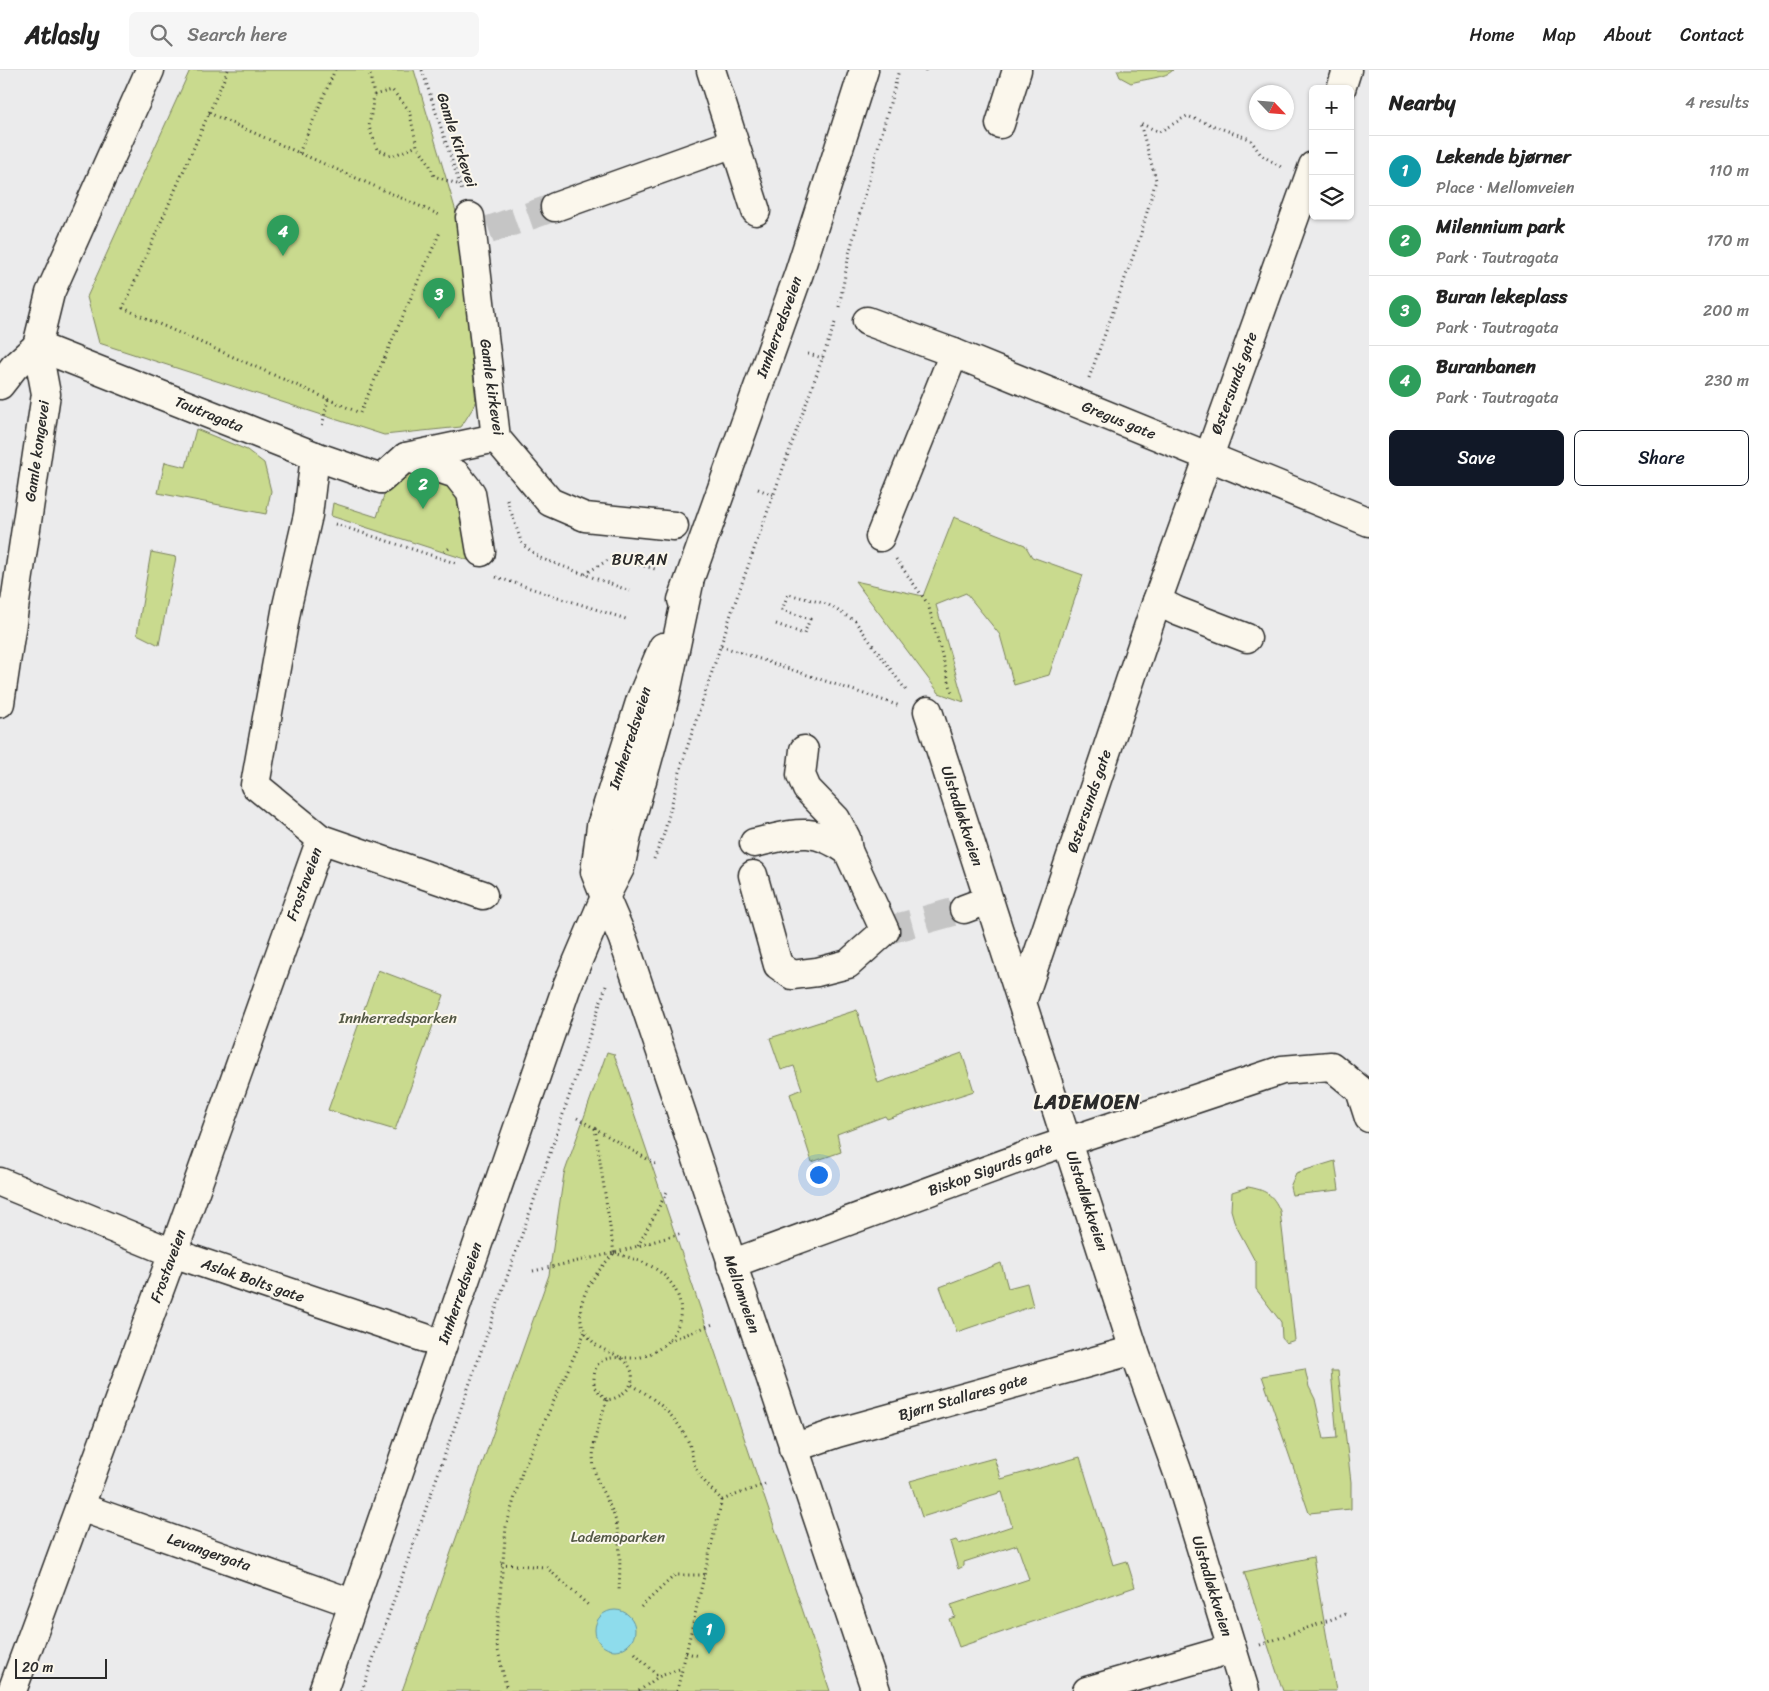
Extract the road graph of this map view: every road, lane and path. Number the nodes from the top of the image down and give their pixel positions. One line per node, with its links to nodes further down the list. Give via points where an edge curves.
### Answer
1 (150, 70): 25 (street, Gamle kongevei, via 50,293)
2 (228, 70): 13 (path)
3 (335, 70): 17 (path)
4 (369, 70): 12 (path)
5 (422, 70): 20 (path, Gamle Kirkevei)
6 (711, 70): 15 (street)
7 (864, 70): 57 (street, Innherredsveien, via 799,273 689,583 641,699 602,826 595,872)
8 (899, 70): 28 (path, via 849,254 838,313)
9 (1017, 70): 14 (street)
10 (1347, 70): 11 (street)
11 (1342, 85)
12 (374, 95): 16 (path, via 392,90 398,97 408,110); 16 (path, via 370,127 377,149 392,156)
13 (208, 113): 17 (path); 30 (path, via 123,308)
14 (1000, 124)
15 (734, 144): 21 (street); 22 (street)
16 (417, 146): 20 (path, via 434,176)
17 (299, 153): 23 (path)
18 (1309, 170): 31 (path, via 1279,166 1261,155 1250,139 1187,116 1159,132 1140,123 1156,180 1140,237)
19 (1309, 175): 34 (street, Østersunds gate)
20 (460, 185): 23 (path, Gamle Kirkevei)
21 (555, 207)
22 (756, 211)
23 (470, 225): 30 (path, via 360,413); 32 (street, Gamle kirkevei)
24 (867, 321): 26 (street, Gregus gate)
25 (37, 346): 29 (street); 33 (street, Tautragata); 48 (street, Gamle kongevei, via 46,394)
26 (954, 353): 31 (street, Gregus gate); 40 (street)
27 (808, 354): 28 (path)
28 (823, 358): 37 (path)
29 (5, 371)
30 (328, 399): 33 (path)
31 (1079, 404): 34 (street, Gregus gate)
32 (496, 438): 35 (street); 39 (street, Gamle kirkevei, via 550,502 585,518)
33 (314, 456): 35 (street, Tautragata, via 381,479); 51 (street, Frostaveien, via 308,515 287,606 255,785)
34 (1208, 456): 38 (street, Gregus gate); 44 (street, Østersunds gate)
35 (406, 457): 41 (street, via 456,474 471,493)
36 (758, 489): 37 (path)
37 (774, 495): 47 (path)
38 (1369, 522)
39 (674, 526)
40 (880, 537): 49 (path, via 928,604 955,702)
41 (481, 552)
42 (654, 568): 43 (path, via 613,557)
43 (585, 575)
44 (1157, 601): 46 (street); 59 (street, Østersunds gate)
45 (776, 624): 49 (path, via 804,634 810,620 782,610 788,594 827,604 855,620 916,704)
46 (1247, 638)
47 (721, 646): 49 (path, via 897,705); 54 (path)
48 (0, 702)
49 (928, 711): 59 (street, Ulstadløkkveien, via 976,905)
50 (804, 750): 53 (street, via 801,775 806,790 836,819 846,838)
51 (320, 839): 56 (street, Frostaveien); 69 (street, Frostaveien)
52 (754, 843): 53 (street, via 797,834 817,834)
53 (848, 851): 55 (street, via 885,931 848,964 817,972 792,975 778,965)
54 (651, 868)
55 (754, 875)
56 (483, 895)
57 (605, 897): 71 (street, Mellomveien, via 623,939); 100 (street, Innherredsveien, via 566,986)
58 (608, 981): 101 (path)
59 (1022, 1002): 63 (street, Ulstadløkkveien)
60 (577, 1118): 62 (path)
61 (1369, 1118): 63 (street, Biskop Sigurds gate, via 1360,1090 1331,1066 1282,1070)
62 (594, 1128): 64 (path); 70 (path)
63 (1068, 1141): 71 (street, Biskop Sigurds gate); 77 (street, Ulstadløkkveien)
64 (659, 1166)
65 (0, 1182): 69 (street, Aslak Bolts gate)
66 (668, 1190): 68 (path)
67 (683, 1233): 68 (path)
68 (638, 1246): 70 (path)
69 (173, 1253): 75 (street, Aslak Bolts gate); 84 (street, Frostaveien)
70 (614, 1253): 72 (path); 74 (path, via 589,1282 582,1298 580,1315); 76 (path, via 646,1263 670,1282 679,1296 681,1314 678,1328)
71 (731, 1264): 81 (street, Mellomveien)
72 (533, 1271)
73 (713, 1324): 76 (path)
74 (585, 1332): 78 (path, via 594,1343); 85 (path, via 523,1469 506,1528)
75 (425, 1338)
76 (668, 1341): 78 (path, via 641,1357)
77 (1134, 1350): 81 (street, Bjørn Stallares gate); 93 (street, Ulstadløkkveien, via 1178,1473)
78 (623, 1359): 79 (path, via 633,1376); 80 (path, via 608,1358 599,1363 593,1374 594,1387)
79 (632, 1385): 80 (path, via 618,1399); 83 (path, via 665,1407 674,1418 688,1442 695,1465 707,1485)
80 (608, 1400): 87 (path, via 597,1431 594,1453 596,1475 617,1528 621,1553)
81 (793, 1448): 105 (street, Mellomveien)
82 (768, 1483): 83 (path)
83 (722, 1500): 86 (path)
84 (80, 1507): 88 (street, Levangergata); 99 (street, Frostaveien)
85 (501, 1564): 89 (path, via 546,1567); 102 (path, via 496,1641)
86 (704, 1575): 90 (path, via 675,1576); 95 (path)
87 (619, 1592)
88 (338, 1598)
89 (588, 1605)
90 (641, 1607)
91 (1346, 1614): 92 (path)
92 (1257, 1646)
93 (1231, 1649): 106 (street); 107 (street, Ulstadløkkveien)
94 (635, 1653): 98 (path)
95 (686, 1654): 96 (path); 97 (path)
96 (700, 1656)
97 (682, 1668): 98 (path); 104 (path)
98 (658, 1677): 103 (path)
99 (12, 1691)
100 (323, 1691)
101 (362, 1691)
102 (507, 1691)
103 (639, 1691)
104 (677, 1691)
105 (876, 1691)
106 (1087, 1691)
107 (1245, 1691)

